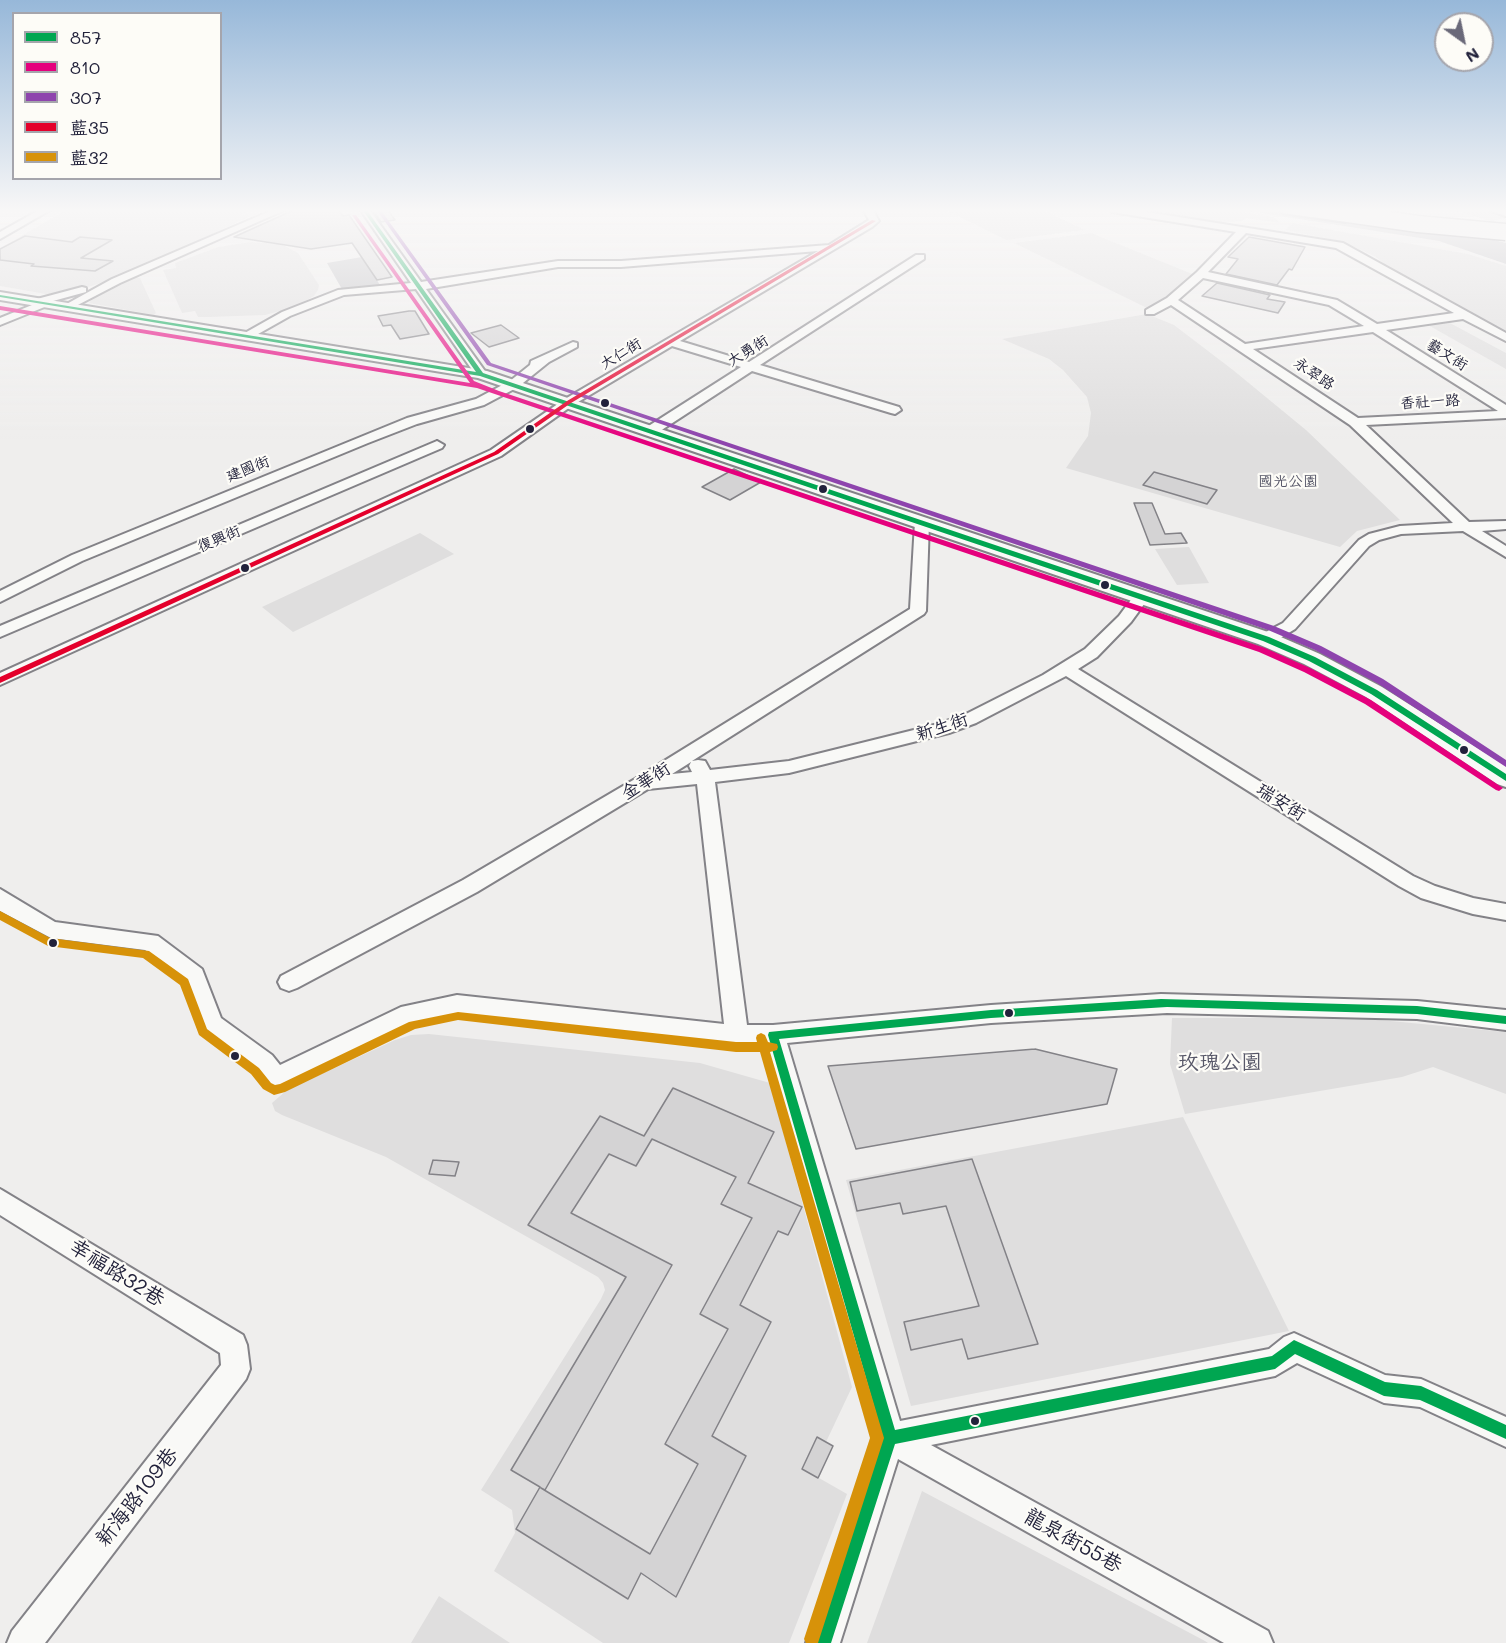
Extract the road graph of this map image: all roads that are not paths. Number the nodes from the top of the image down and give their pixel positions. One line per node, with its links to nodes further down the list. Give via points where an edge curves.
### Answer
1 (100, 286): 11 (street)
2 (107, 286): 12 (street)
3 (418, 286): 17 (street, via 342,292 286,314); 24 (street)
4 (765, 286): 19 (street, 大仁街)
5 (875, 286): 23 (street, 大勇街)
6 (1188, 286): 10 (street)
7 (1256, 286): 16 (street, 藝文街, via 1333,302)
8 (1405, 286): 14 (street)
9 (0, 296): 11 (main road)
10 (1171, 300): 13 (street); 22 (street, 永翠路)
11 (45, 302): 12 (main road); 15 (street)
12 (68, 306): 17 (main road)
13 (1150, 312)
14 (1462, 316): 16 (street); 18 (street); 20 (street)
15 (0, 322)
16 (1375, 328): 22 (street); 28 (street, 藝文街)
17 (247, 336): 24 (main road)
18 (1506, 338)
19 (670, 342): 23 (street); 26 (street, 大仁街)
20 (1506, 344)
21 (573, 345): 25 (street, 建國街)
22 (1245, 347): 29 (street, 永翠路)
23 (752, 366): 27 (street); 30 (street, 大勇街)
24 (481, 374): 25 (main road)
25 (509, 383): 26 (main road); 37 (street, 建國街, via 480,402 412,421 76,558)
26 (568, 402): 30 (main road); 41 (street, 大仁街, via 496,453)
27 (895, 410)
28 (1506, 412): 29 (street, 香社一路)
29 (1355, 422): 34 (street, 永翠路)
30 (652, 430): 32 (main road)
31 (437, 445): 38 (street, 復興街)
32 (922, 522): 36 (main road); 42 (street, 金華街, via 918,611)
33 (1506, 525): 34 (street)
34 (1464, 526): 35 (street, 永翠路); 39 (street, via 1400,530 1374,537 1364,543 1289,626)
35 (1506, 552)
36 (1142, 596): 39 (main road); 40 (street, 新生街, via 1091,653)
37 (0, 597)
38 (0, 632)
39 (1266, 639): 44 (main road, via 1374,692)
40 (1066, 669): 43 (street, 新生街, via 943,729 789,767); 47 (street, 瑞安街, via 1406,881 1473,906)
41 (0, 680)
42 (690, 754): 43 (street); 45 (street, 金華街)
43 (705, 776): 45 (street, 新生街); 50 (street)
44 (1506, 778)
45 (642, 784): 48 (street, 金華街, via 470,886)
46 (2, 904): 50 (street, via 51,930 150,942 194,975 212,1024 264,1062 276,1078 409,1014 458,1004)
47 (1506, 912)
48 (289, 982)
49 (1506, 1020): 51 (street, via 1417,1010 1165,1003 991,1014)
50 (737, 1035): 51 (street)
51 (772, 1035): 55 (street)
52 (0, 1200): 53 (street, 幸福路32巷)
53 (233, 1345): 56 (street, 新海路109巷, via 236,1369)
54 (1506, 1432): 55 (street, via 1421,1393 1384,1389 1294,1347 1275,1362)
55 (890, 1438): 57 (street); 58 (street, 龍泉街55巷)
56 (24, 1643)
57 (823, 1643)
58 (1256, 1643)

